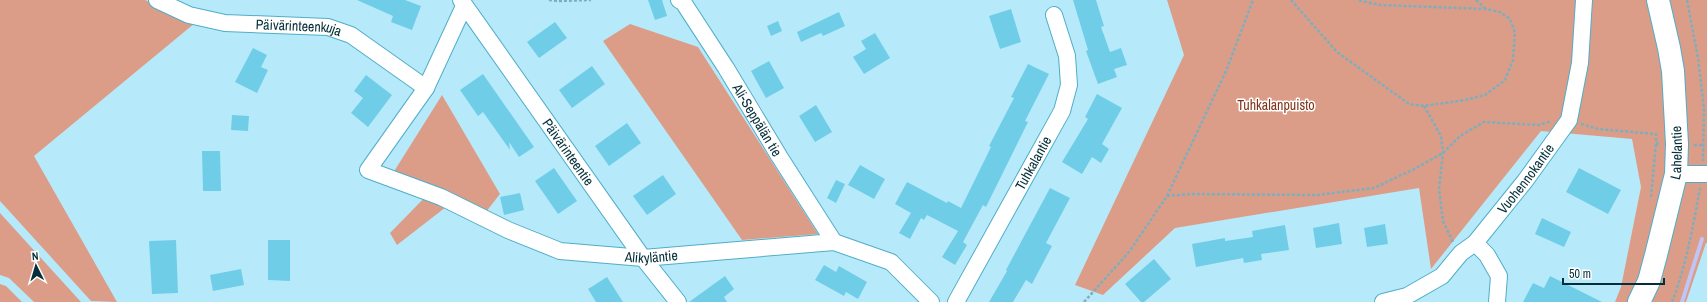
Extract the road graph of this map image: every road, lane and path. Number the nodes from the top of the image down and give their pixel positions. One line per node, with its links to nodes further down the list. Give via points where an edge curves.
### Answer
1 (158, 0): 14 (street, Päivärinteenkuja, via 189,15 225,22 328,26 350,35)
2 (548, 0): 3 (path)
3 (591, 0)
4 (679, 0): 26 (street, Ali-Seppälän tie, via 683,2 726,68)
5 (1252, 0): 24 (path, via 1226,71)
6 (1291, 0): 15 (path, via 1337,52 1409,104)
7 (1357, 0): 12 (path, via 1380,5)
8 (1476, 0): 12 (path)
9 (1584, 0): 16 (street, Vuohennokantie, via 1580,63)
10 (1658, 0): 17 (main road, Lahelantie, via 1673,71)
11 (462, 3): 14 (street); 29 (street, Päivärinteentie)
12 (1486, 9): 15 (path, via 1500,12 1510,19 1516,33 1513,60 1505,80 1484,95)
13 (1054, 15): 32 (street, Tuhkalantie, via 1067,56 1069,85 1062,110)
14 (426, 88): 29 (street, Alikyläntie, via 368,170 441,197 560,252)
15 (1424, 106): 20 (path, via 1441,136)
16 (1569, 120): 17 (path, via 1598,129 1656,134); 20 (path, via 1539,124 1484,122 1460,136); 27 (street, Vuohennokantie, via 1525,181)
17 (1666, 144): 18 (path); 22 (main road, Lahelantie); 25 (path)
18 (1704, 145)
19 (1707, 152): 21 (path)
20 (1443, 153): 24 (path, via 1374,188 1316,195); 28 (path, via 1439,190 1443,221)
21 (1703, 153)
22 (1676, 174): 23 (street); 36 (main road, Lahelantie, via 1649,281)
23 (1707, 174)
24 (1167, 196): 33 (path, via 1129,252)
25 (1651, 198)
26 (834, 242): 29 (street, Alikyläntie); 31 (street, Alikyläntie, via 890,262)
27 (1475, 243): 28 (street, Vuohennokantie); 35 (street, via 1487,255 1499,276)
28 (1461, 253): 34 (street, Vuohennokantie, via 1442,276 1407,296)
29 (643, 258): 30 (street, Päivärinteentie)
30 (678, 302)
31 (931, 302)
32 (956, 302)
33 (1084, 302)
34 (1383, 302)
35 (1497, 302)
36 (1639, 302)

